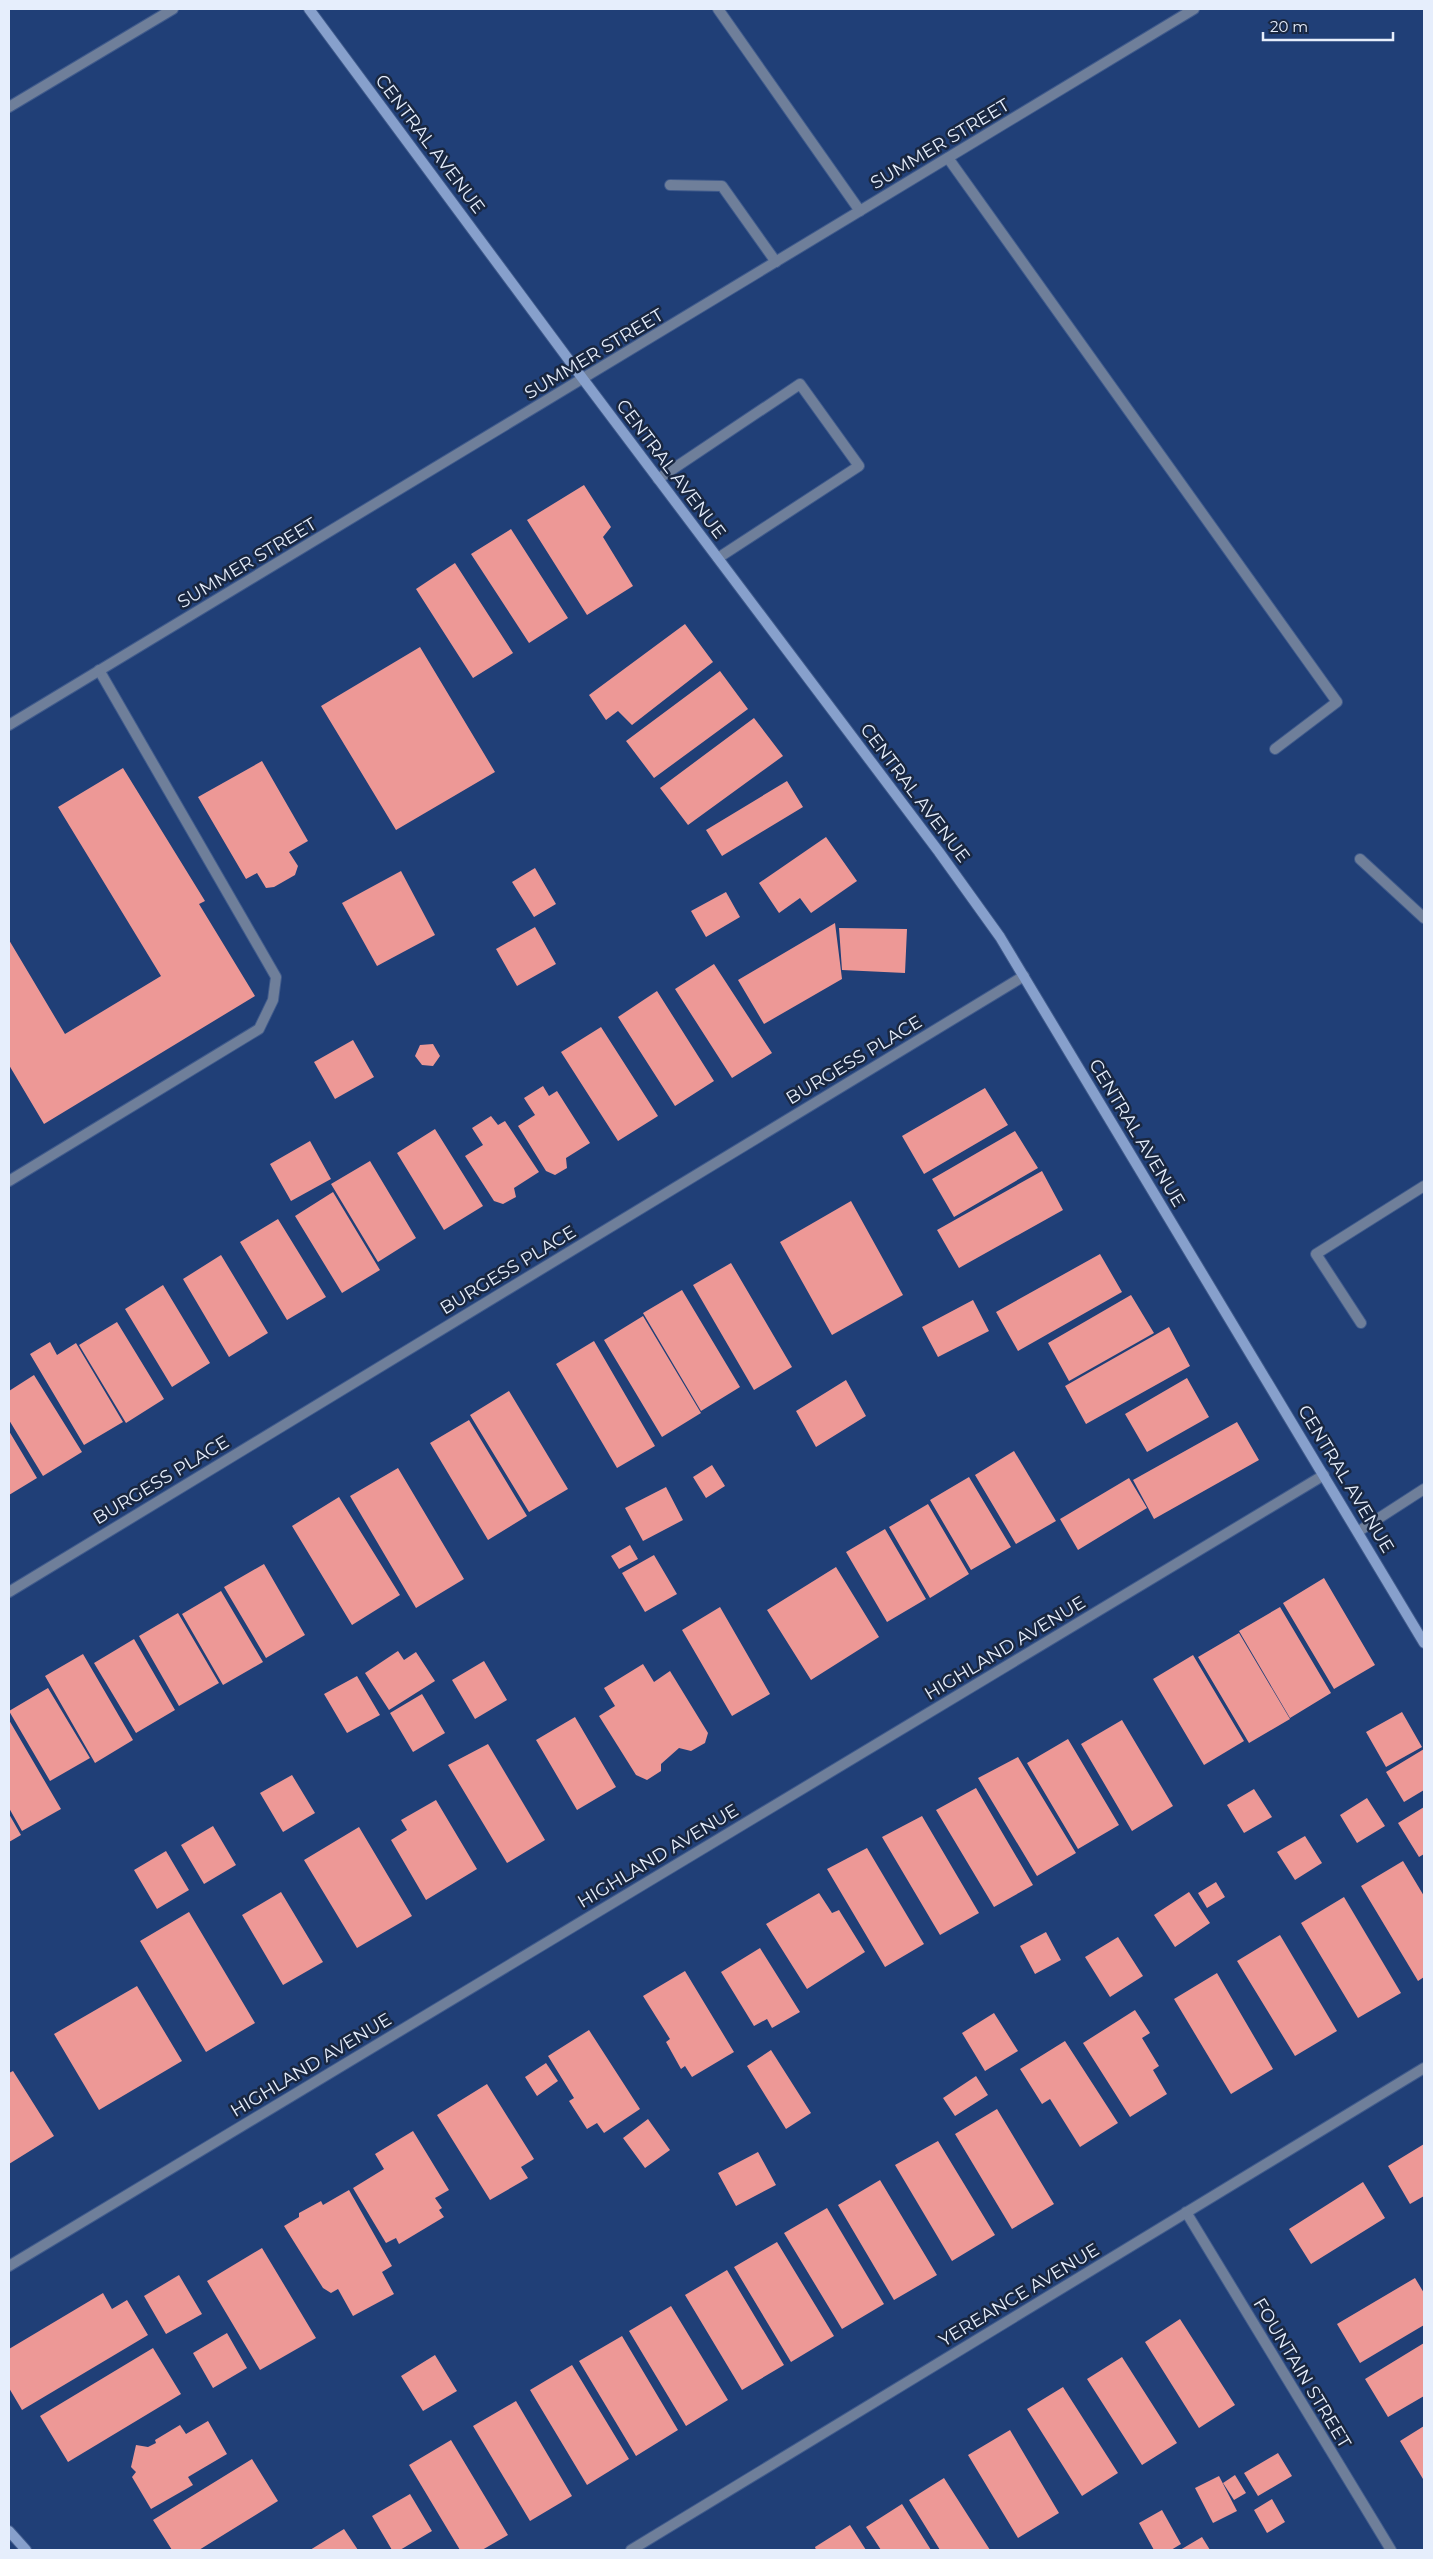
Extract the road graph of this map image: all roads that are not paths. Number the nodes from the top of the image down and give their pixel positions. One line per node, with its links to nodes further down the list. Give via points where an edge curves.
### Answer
1 (173, 9): 5 (street)
2 (309, 9): 10 (main road, CENTRAL AVENUE)
3 (718, 9): 8 (street)
4 (1194, 9): 6 (street, SUMMER STREET)
5 (9, 107)
6 (948, 158): 8 (street, SUMMER STREET); 15 (street, via 1338,702)
7 (670, 185): 9 (street, via 722,186)
8 (860, 211): 9 (street, SUMMER STREET)
9 (776, 262): 10 (street, SUMMER STREET)
10 (583, 379): 11 (main road, CENTRAL AVENUE); 13 (street, SUMMER STREET)
11 (658, 479): 12 (main road, CENTRAL AVENUE); 12 (street, via 800,384 860,466)
12 (718, 558): 18 (main road, CENTRAL AVENUE, via 939,852)
13 (99, 670): 14 (street, SUMMER STREET); 19 (street, via 276,977 273,1000 259,1029)
14 (9, 725)
15 (1275, 749)
16 (1360, 859): 17 (street)
17 (1424, 918)
18 (1024, 976): 22 (main road, CENTRAL AVENUE); 25 (street, BURGESS PLACE)
19 (9, 1181)
20 (1424, 1186): 21 (street, via 1316,1254)
21 (1361, 1323)
22 (1324, 1475): 24 (main road, CENTRAL AVENUE); 29 (street, HIGHLAND AVENUE)
23 (1424, 1489): 24 (street)
24 (1359, 1531): 26 (main road, CENTRAL AVENUE)
25 (9, 1592)
26 (1424, 1643)
27 (1424, 2068): 28 (street, YEREANCE AVENUE)
28 (1186, 2212): 32 (street, YEREANCE AVENUE); 33 (street, FOUNTAIN STREET)
29 (9, 2266)
30 (9, 2531): 31 (main road)
31 (26, 2550)
32 (631, 2550)
33 (1391, 2550)

